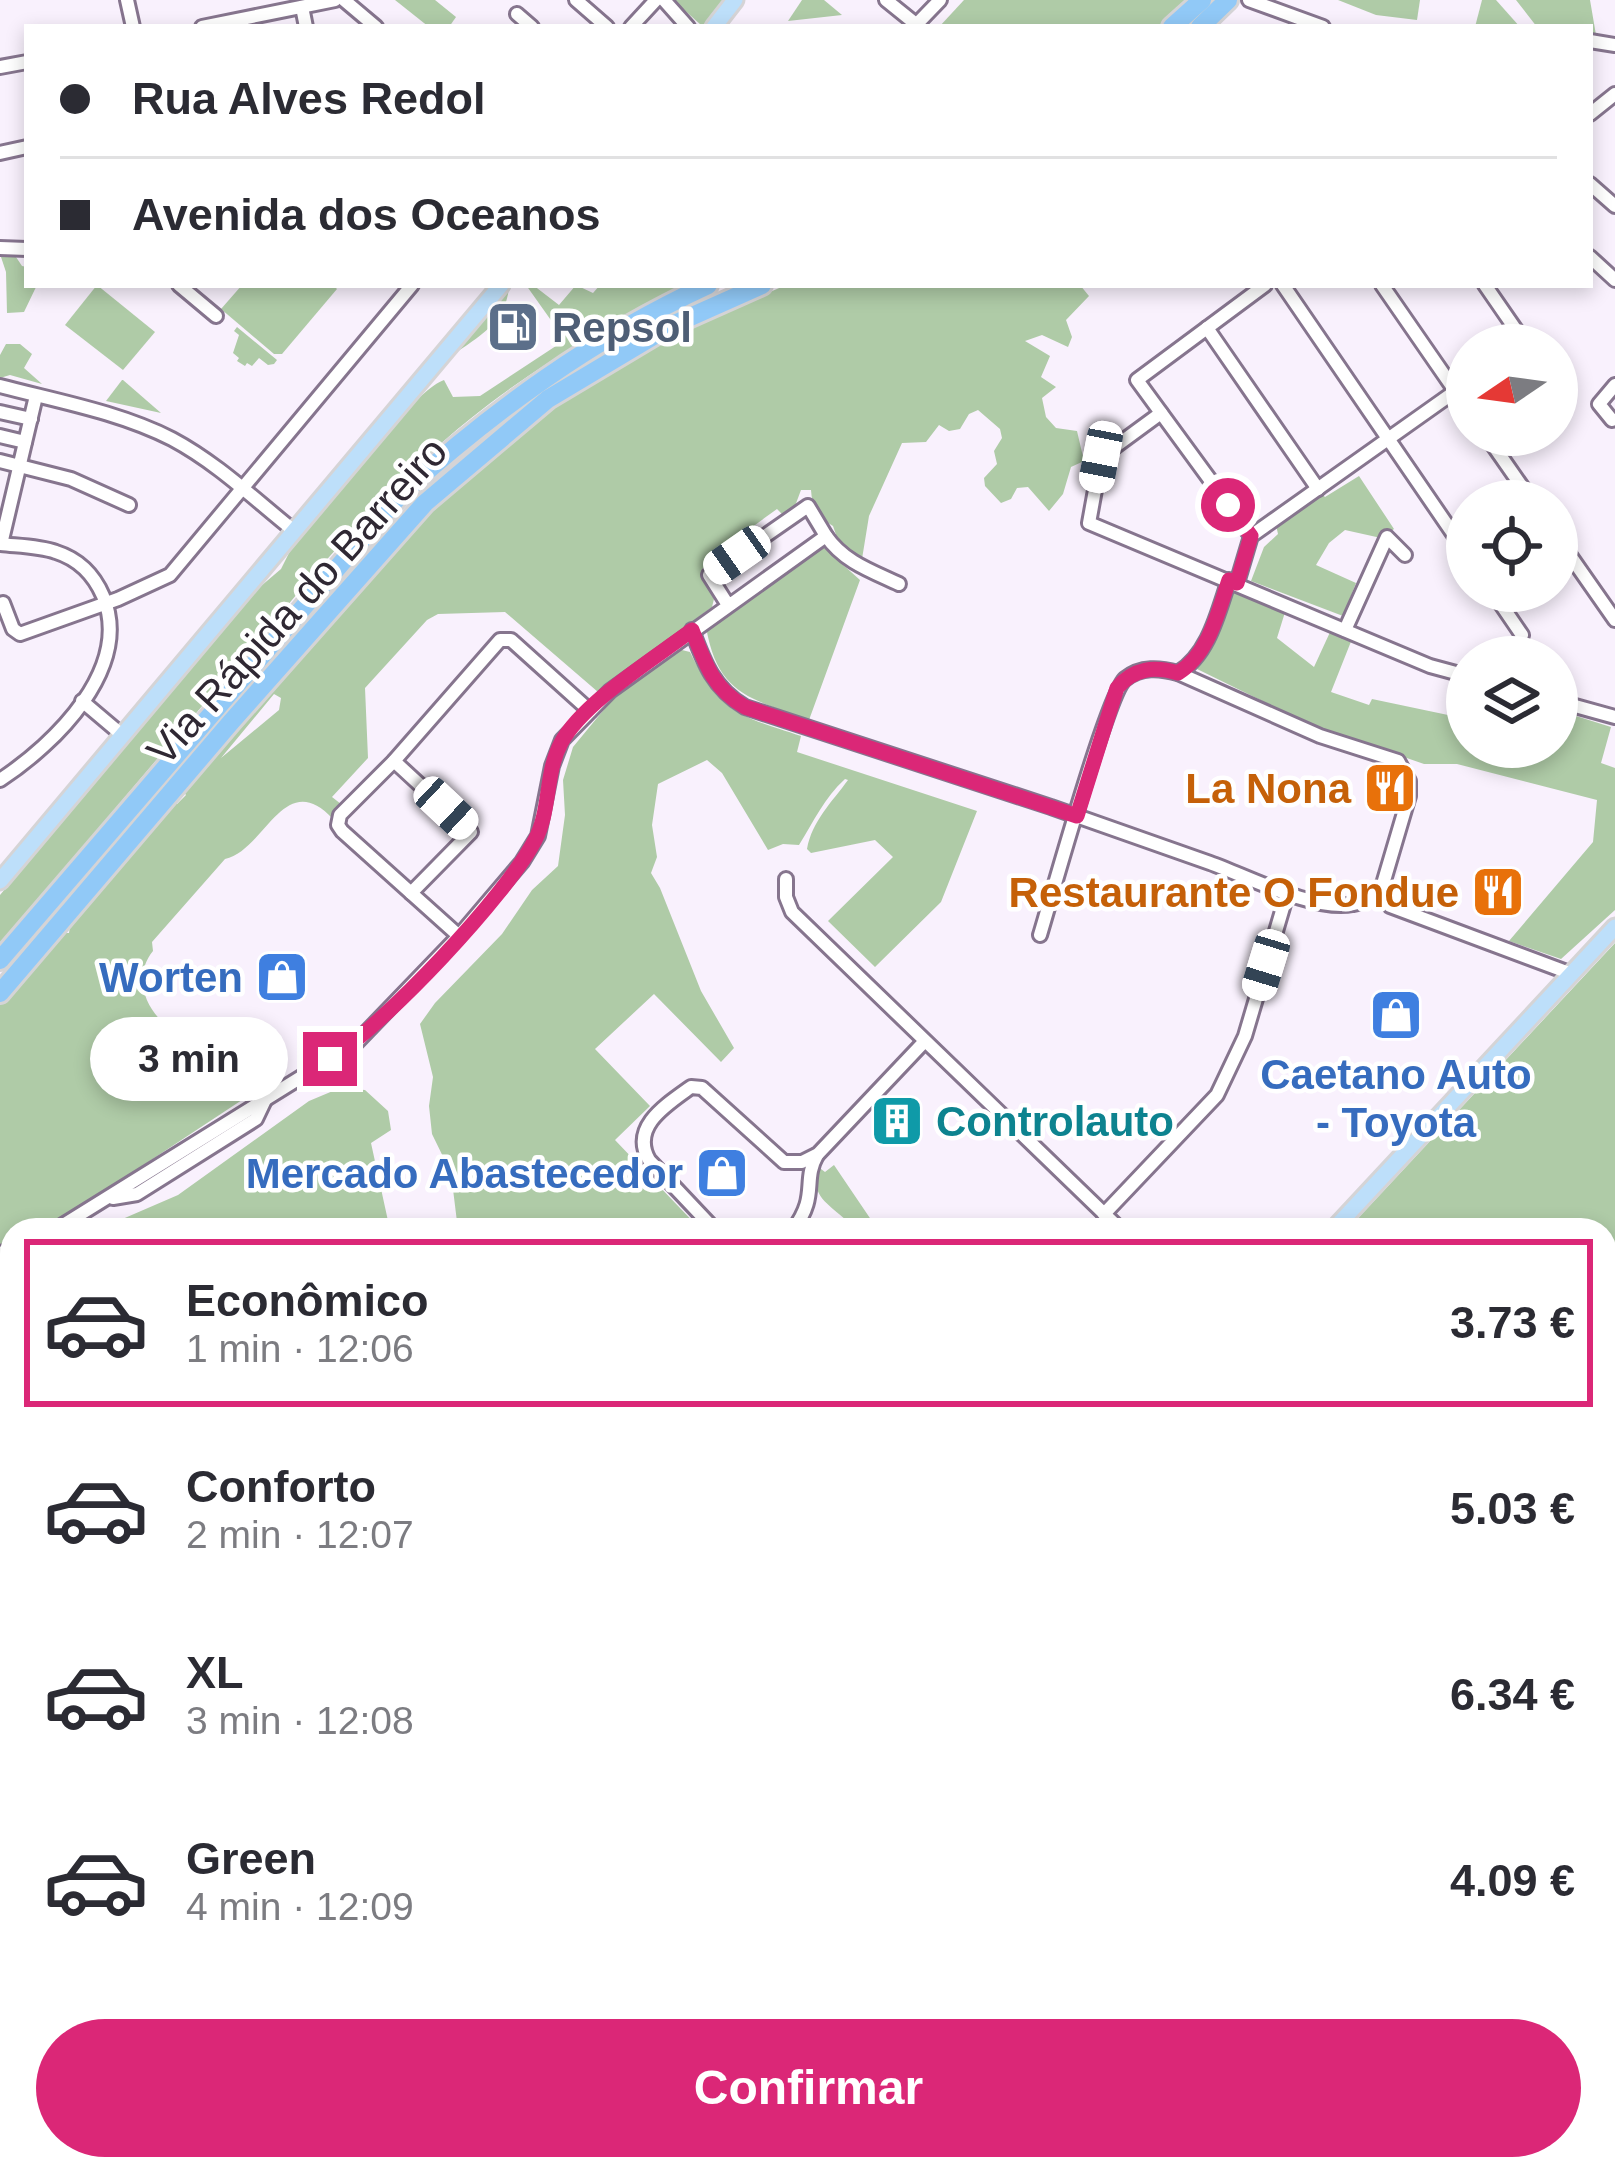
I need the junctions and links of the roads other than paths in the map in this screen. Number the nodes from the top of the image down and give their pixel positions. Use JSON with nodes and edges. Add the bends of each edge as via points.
{"nodes":[{"id":1,"x":340,"y":0,"type":"edge"},
{"id":2,"x":576,"y":0,"type":"edge"},
{"id":3,"x":660,"y":0,"type":"edge"},
{"id":4,"x":735,"y":0,"type":"edge"},
{"id":5,"x":886,"y":0,"type":"edge"},
{"id":6,"x":940,"y":0,"type":"edge"},
{"id":7,"x":1202,"y":0,"type":"edge"},
{"id":8,"x":1228,"y":0,"type":"edge"},
{"id":9,"x":1249,"y":0,"type":"edge"},
{"id":10,"x":302,"y":7,"type":"junction"},
{"id":11,"x":517,"y":14,"type":"dead end"},
{"id":12,"x":217,"y":24,"type":"edge"},
{"id":13,"x":305,"y":24,"type":"edge"},
{"id":14,"x":372,"y":24,"type":"edge"},
{"id":15,"x":529,"y":24,"type":"edge"},
{"id":16,"x":604,"y":24,"type":"edge"},
{"id":17,"x":634,"y":24,"type":"edge"},
{"id":18,"x":685,"y":24,"type":"edge"},
{"id":19,"x":716,"y":24,"type":"edge"},
{"id":20,"x":913,"y":24,"type":"edge"},
{"id":21,"x":917,"y":24,"type":"edge"},
{"id":22,"x":1175,"y":24,"type":"edge"},
{"id":23,"x":1203,"y":24,"type":"edge"},
{"id":24,"x":1315,"y":24,"type":"edge"},
{"id":25,"x":183,"y":288,"type":"edge"},
{"id":26,"x":410,"y":288,"type":"edge"},
{"id":27,"x":498,"y":288,"type":"edge"},
{"id":28,"x":702,"y":288,"type":"edge"},
{"id":29,"x":755,"y":288,"type":"edge"},
{"id":30,"x":1261,"y":288,"type":"edge"},
{"id":31,"x":1291,"y":288,"type":"edge"},
{"id":32,"x":1384,"y":288,"type":"edge"},
{"id":33,"x":1487,"y":288,"type":"edge"},
{"id":34,"x":216,"y":316,"type":"dead end"},
{"id":35,"x":1510,"y":324,"type":"edge"},
{"id":36,"x":1207,"y":328,"type":"junction"},
{"id":37,"x":1446,"y":368,"type":"edge"},
{"id":38,"x":0,"y":386,"type":"edge"},
{"id":39,"x":1615,"y":386,"type":"edge"},
{"id":40,"x":37,"y":396,"type":"junction"},
{"id":41,"x":1446,"y":398,"type":"edge"},
{"id":42,"x":0,"y":412,"type":"edge"},
{"id":43,"x":1161,"y":413,"type":"junction"},
{"id":44,"x":31,"y":419,"type":"junction"},
{"id":45,"x":1612,"y":420,"type":"edge"},
{"id":46,"x":0,"y":436,"type":"edge"},
{"id":47,"x":1389,"y":438,"type":"junction"},
{"id":48,"x":25,"y":442,"type":"junction"},
{"id":49,"x":0,"y":461,"type":"edge"},
{"id":50,"x":19,"y":466,"type":"junction"},
{"id":51,"x":243,"y":488,"type":"junction"},
{"id":52,"x":1318,"y":489,"type":"junction"},
{"id":53,"x":129,"y":506,"type":"dead end"},
{"id":54,"x":1446,"y":523,"type":"edge"},
{"id":55,"x":293,"y":530,"type":"junction"},
{"id":56,"x":826,"y":536,"type":"junction"},
{"id":57,"x":1251,"y":536,"type":"junction"},
{"id":58,"x":0,"y":544,"type":"edge"},
{"id":59,"x":1405,"y":555,"type":"dead end"},
{"id":60,"x":1578,"y":567,"type":"edge"},
{"id":61,"x":1233,"y":581,"type":"junction"},
{"id":62,"x":899,"y":584,"type":"dead end"},
{"id":63,"x":3,"y":603,"type":"dead end"},
{"id":64,"x":106,"y":604,"type":"junction"},
{"id":65,"x":728,"y":604,"type":"junction"},
{"id":66,"x":1615,"y":620,"type":"edge"},
{"id":67,"x":692,"y":630,"type":"junction"},
{"id":68,"x":1345,"y":630,"type":"junction"},
{"id":69,"x":1446,"y":670,"type":"edge"},
{"id":70,"x":1178,"y":673,"type":"junction"},
{"id":71,"x":82,"y":701,"type":"junction"},
{"id":72,"x":1578,"y":707,"type":"edge"},
{"id":73,"x":590,"y":711,"type":"junction"},
{"id":74,"x":1615,"y":717,"type":"edge"},
{"id":75,"x":121,"y":734,"type":"junction"},
{"id":76,"x":394,"y":761,"type":"junction"},
{"id":77,"x":0,"y":780,"type":"edge"},
{"id":78,"x":1077,"y":816,"type":"junction"},
{"id":79,"x":786,"y":879,"type":"dead end"},
{"id":80,"x":0,"y":881,"type":"edge"},
{"id":81,"x":411,"y":893,"type":"junction"},
{"id":82,"x":1287,"y":894,"type":"junction"},
{"id":83,"x":1390,"y":906,"type":"dead end"},
{"id":84,"x":1615,"y":927,"type":"edge"},
{"id":85,"x":1040,"y":935,"type":"dead end"},
{"id":86,"x":459,"y":936,"type":"junction"},
{"id":87,"x":0,"y":960,"type":"edge"},
{"id":88,"x":1572,"y":974,"type":"junction"},
{"id":89,"x":0,"y":993,"type":"edge"},
{"id":90,"x":925,"y":1042,"type":"junction"},
{"id":91,"x":818,"y":1154,"type":"junction"},
{"id":92,"x":1104,"y":1214,"type":"junction"},
{"id":93,"x":75,"y":1218,"type":"edge"},
{"id":94,"x":704,"y":1218,"type":"edge"},
{"id":95,"x":800,"y":1218,"type":"edge"},
{"id":96,"x":1108,"y":1218,"type":"edge"},
{"id":97,"x":1344,"y":1218,"type":"edge"}],
"edges":[{"from":1,"to":10,"type":"street"},
{"from":1,"to":14,"type":"street"},
{"from":2,"to":16,"type":"street"},
{"from":3,"to":17,"type":"street"},
{"from":3,"to":18,"type":"street"},
{"from":4,"to":19,"type":"main road"},
{"from":5,"to":20,"type":"street"},
{"from":6,"to":21,"type":"street"},
{"from":7,"to":22,"type":"highway"},
{"from":8,"to":23,"type":"highway"},
{"from":9,"to":24,"type":"street"},
{"from":10,"to":12,"type":"street"},
{"from":10,"to":13,"type":"street"},
{"from":11,"to":15,"type":"street"},
{"from":25,"to":34,"type":"street"},
{"from":26,"to":51,"type":"street"},
{"from":27,"to":55,"type":"main road"},
{"from":28,"to":87,"type":"highway","name":"Via Rápida do Barreiro","via":[[523,392],[400,495]]},
{"from":29,"to":89,"type":"highway","name":"Via Rápida do Barreiro","via":[[670,326],[548,399],[425,503]]},
{"from":30,"to":36,"type":"street"},
{"from":31,"to":47,"type":"street"},
{"from":32,"to":37,"type":"street"},
{"from":33,"to":35,"type":"street"},
{"from":36,"to":43,"type":"street","via":[[1137,380]]},
{"from":36,"to":52,"type":"street"},
{"from":38,"to":40,"type":"street"},
{"from":39,"to":45,"type":"street","via":[[1599,404]]},
{"from":40,"to":44,"type":"street"},
{"from":40,"to":51,"type":"street","via":[[164,436]]},
{"from":41,"to":47,"type":"street"},
{"from":42,"to":44,"type":"street"},
{"from":43,"to":57,"type":"street"},
{"from":43,"to":61,"type":"street","via":[[1101,457],[1089,523]]},
{"from":44,"to":48,"type":"street"},
{"from":46,"to":48,"type":"street"},
{"from":47,"to":52,"type":"street"},
{"from":47,"to":54,"type":"street"},
{"from":48,"to":50,"type":"street"},
{"from":49,"to":50,"type":"street"},
{"from":50,"to":53,"type":"street","via":[[71,478]]},
{"from":50,"to":58,"type":"street"},
{"from":51,"to":55,"type":"street"},
{"from":51,"to":64,"type":"street","via":[[170,575]]},
{"from":52,"to":57,"type":"street"},
{"from":55,"to":75,"type":"main road"},
{"from":56,"to":62,"type":"street","via":[[851,562]]},
{"from":56,"to":65,"type":"street"},
{"from":56,"to":65,"type":"street","via":[[808,506],[709,575]]},
{"from":57,"to":61,"type":"street"},
{"from":58,"to":64,"type":"street","via":[[68,557],[93,578]]},
{"from":59,"to":68,"type":"street","via":[[1387,537]]},
{"from":60,"to":66,"type":"street"},
{"from":61,"to":68,"type":"street"},
{"from":61,"to":70,"type":"street","via":[[1211,633]]},
{"from":63,"to":64,"type":"street","via":[[20,634]]},
{"from":64,"to":71,"type":"street","via":[[110,644]]},
{"from":65,"to":67,"type":"street"},
{"from":67,"to":73,"type":"street"},
{"from":67,"to":78,"type":"street","via":[[711,677],[745,707]]},
{"from":68,"to":69,"type":"street"},
{"from":70,"to":78,"type":"street","via":[[1149,669],[1117,688]]},
{"from":70,"to":82,"type":"street","via":[[1319,736],[1398,761],[1409,781],[1383,884],[1348,905]]},
{"from":71,"to":75,"type":"street"},
{"from":71,"to":77,"type":"street"},
{"from":72,"to":74,"type":"street"},
{"from":73,"to":76,"type":"street","via":[[504,638]]},
{"from":73,"to":86,"type":"street","via":[[562,740],[538,836]]},
{"from":75,"to":80,"type":"main road"},
{"from":76,"to":81,"type":"street","via":[[338,825]]},
{"from":76,"to":81,"type":"street","via":[[471,832]]},
{"from":78,"to":82,"type":"street"},
{"from":78,"to":85,"type":"street"},
{"from":79,"to":90,"type":"street","via":[[792,912]]},
{"from":81,"to":86,"type":"street"},
{"from":82,"to":92,"type":"street","via":[[1245,1036],[1217,1095]]},
{"from":83,"to":88,"type":"street"},
{"from":84,"to":88,"type":"main road"},
{"from":86,"to":93,"type":"street","via":[[356,1043],[266,1097],[256,1119],[136,1195],[106,1199]]},
{"from":88,"to":97,"type":"main road"},
{"from":90,"to":91,"type":"street"},
{"from":90,"to":92,"type":"street"},
{"from":91,"to":94,"type":"street","via":[[784,1162],[712,1094],[691,1087],[643,1129],[641,1146]]},
{"from":91,"to":95,"type":"street"},
{"from":92,"to":96,"type":"street"}]}
